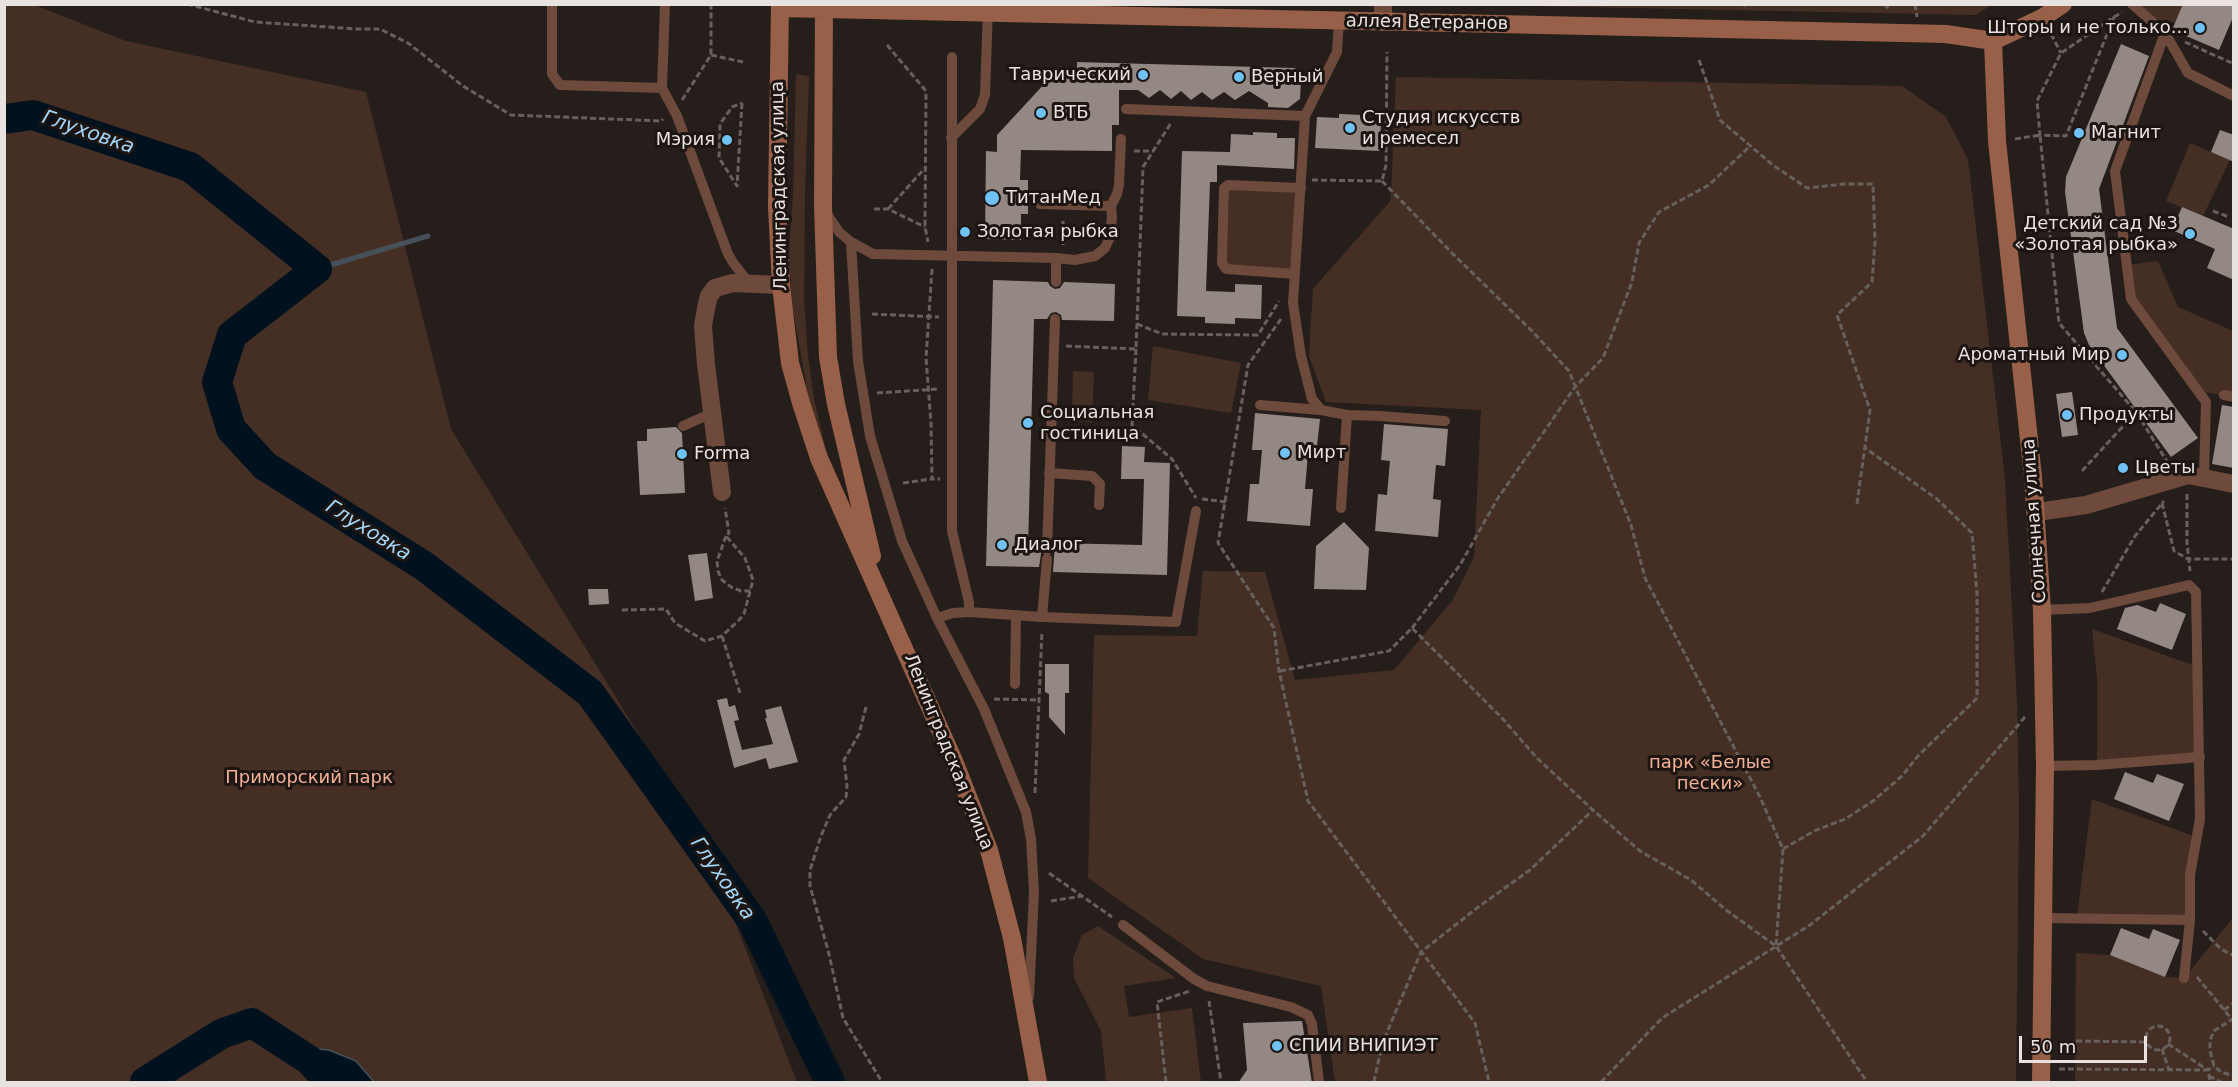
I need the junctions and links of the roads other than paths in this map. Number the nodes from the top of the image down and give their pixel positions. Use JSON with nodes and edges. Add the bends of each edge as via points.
{"nodes":[{"id":1,"x":552,"y":4,"type":"edge"},
{"id":2,"x":665,"y":4,"type":"edge"},
{"id":3,"x":2063,"y":4,"type":"edge"},
{"id":4,"x":2132,"y":5,"type":"edge"},
{"id":5,"x":780,"y":6,"type":"edge"},
{"id":6,"x":824,"y":7,"type":"edge"},
{"id":7,"x":988,"y":8,"type":"edge"},
{"id":8,"x":1383,"y":13,"type":"edge"},
{"id":9,"x":1339,"y":21,"type":"junction"},
{"id":10,"x":2165,"y":33,"type":"junction"},
{"id":11,"x":1993,"y":41,"type":"junction"},
{"id":12,"x":952,"y":57,"type":"dead end"},
{"id":13,"x":662,"y":88,"type":"junction"},
{"id":14,"x":2234,"y":96,"type":"edge"},
{"id":15,"x":1126,"y":109,"type":"dead end"},
{"id":16,"x":1305,"y":116,"type":"junction"},
{"id":17,"x":951,"y":138,"type":"junction"},
{"id":18,"x":1121,"y":139,"type":"dead end"},
{"id":19,"x":1301,"y":184,"type":"junction"},
{"id":20,"x":1040,"y":204,"type":"dead end"},
{"id":21,"x":823,"y":206,"type":"junction"},
{"id":22,"x":1111,"y":206,"type":"junction"},
{"id":23,"x":851,"y":242,"type":"junction"},
{"id":24,"x":1060,"y":255,"type":"junction"},
{"id":25,"x":951,"y":256,"type":"junction"},
{"id":26,"x":1295,"y":274,"type":"junction"},
{"id":27,"x":1056,"y":282,"type":"dead end"},
{"id":28,"x":750,"y":284,"type":"junction"},
{"id":29,"x":781,"y":285,"type":"junction"},
{"id":30,"x":1055,"y":319,"type":"dead end"},
{"id":31,"x":1260,"y":405,"type":"dead end"},
{"id":32,"x":1321,"y":410,"type":"junction"},
{"id":33,"x":712,"y":413,"type":"junction"},
{"id":34,"x":1347,"y":415,"type":"junction"},
{"id":35,"x":1445,"y":421,"type":"dead end"},
{"id":36,"x":683,"y":426,"type":"dead end"},
{"id":37,"x":846,"y":448,"type":"junction"},
{"id":38,"x":819,"y":458,"type":"junction"},
{"id":39,"x":1049,"y":473,"type":"junction"},
{"id":40,"x":2196,"y":476,"type":"junction"},
{"id":41,"x":2234,"y":484,"type":"edge"},
{"id":42,"x":722,"y":492,"type":"road end"},
{"id":43,"x":1099,"y":505,"type":"dead end"},
{"id":44,"x":1341,"y":508,"type":"dead end"},
{"id":45,"x":1196,"y":512,"type":"dead end"},
{"id":46,"x":2037,"y":512,"type":"junction"},
{"id":47,"x":883,"y":601,"type":"junction"},
{"id":48,"x":2042,"y":610,"type":"junction"},
{"id":49,"x":969,"y":612,"type":"junction"},
{"id":50,"x":1016,"y":616,"type":"junction"},
{"id":51,"x":1042,"y":617,"type":"junction"},
{"id":52,"x":937,"y":618,"type":"junction"},
{"id":53,"x":1015,"y":684,"type":"dead end"},
{"id":54,"x":2200,"y":757,"type":"junction"},
{"id":55,"x":2045,"y":766,"type":"junction"},
{"id":56,"x":2043,"y":918,"type":"junction"},
{"id":57,"x":2190,"y":920,"type":"junction"},
{"id":58,"x":1123,"y":925,"type":"road end"},
{"id":59,"x":2184,"y":978,"type":"dead end"},
{"id":60,"x":1028,"y":1022,"type":"junction"},
{"id":61,"x":1038,"y":1083,"type":"edge"},
{"id":62,"x":1319,"y":1083,"type":"edge"},
{"id":63,"x":2041,"y":1083,"type":"edge"}],
"edges":[{"from":1,"to":13,"type":"lane","via":[[552,74],[560,85]]},
{"from":2,"to":13,"type":"lane"},
{"from":3,"to":11,"type":"street"},
{"from":4,"to":10,"type":"lane"},
{"from":5,"to":6,"type":"street","name":"аллея Ветеранов"},
{"from":5,"to":29,"type":"street","name":"Ленинградская улица","via":[[777,144]]},
{"from":6,"to":7,"type":"street","name":"аллея Ветеранов"},
{"from":6,"to":21,"type":"street","name":"Ленинградская улица"},
{"from":7,"to":9,"type":"street","name":"аллея Ветеранов"},
{"from":7,"to":17,"type":"lane","via":[[986,95],[980,109]]},
{"from":8,"to":9,"type":"street","name":"аллея Ветеранов"},
{"from":8,"to":11,"type":"street","name":"аллея Ветеранов","via":[[1946,34]]},
{"from":9,"to":16,"type":"lane","via":[[1337,52]]},
{"from":10,"to":14,"type":"lane","via":[[2188,73]]},
{"from":10,"to":40,"type":"lane","via":[[2115,171],[2131,299],[2206,402]]},
{"from":11,"to":46,"type":"street","name":"Солнечная улица","via":[[1997,141]]},
{"from":12,"to":17,"type":"lane"},
{"from":13,"to":28,"type":"lane","via":[[728,254]]},
{"from":15,"to":16,"type":"lane"},
{"from":16,"to":19,"type":"lane"},
{"from":17,"to":25,"type":"lane"},
{"from":18,"to":22,"type":"lane","via":[[1119,185]]},
{"from":19,"to":26,"type":"lane"},
{"from":19,"to":26,"type":"lane","via":[[1224,188],[1222,263],[1226,269]]},
{"from":20,"to":22,"type":"lane"},
{"from":21,"to":23,"type":"lane","via":[[831,222]]},
{"from":21,"to":37,"type":"street","name":"Ленинградская улица","via":[[828,357]]},
{"from":22,"to":24,"type":"lane","via":[[1110,237],[1105,248],[1095,256],[1075,260]]},
{"from":23,"to":25,"type":"lane","via":[[873,254]]},
{"from":23,"to":52,"type":"lane","via":[[858,361],[870,436],[902,541]]},
{"from":24,"to":25,"type":"lane"},
{"from":24,"to":27,"type":"lane"},
{"from":25,"to":49,"type":"lane","via":[[952,531]]},
{"from":26,"to":32,"type":"lane","via":[[1293,303],[1306,378],[1312,399]]},
{"from":28,"to":29,"type":"street"},
{"from":28,"to":33,"type":"street","via":[[715,288],[710,296],[703,326]]},
{"from":29,"to":38,"type":"street","name":"Ленинградская улица","via":[[790,363]]},
{"from":30,"to":39,"type":"lane"},
{"from":31,"to":32,"type":"lane"},
{"from":32,"to":34,"type":"lane"},
{"from":33,"to":36,"type":"lane"},
{"from":33,"to":42,"type":"street"},
{"from":34,"to":35,"type":"lane"},
{"from":34,"to":44,"type":"lane"},
{"from":37,"to":38,"type":"street","via":[[835,459]]},
{"from":37,"to":47,"type":"street","name":"Ленинградская улица"},
{"from":38,"to":47,"type":"street","name":"Ленинградская улица"},
{"from":39,"to":43,"type":"lane","via":[[1092,476],[1100,484]]},
{"from":39,"to":51,"type":"lane"},
{"from":40,"to":41,"type":"street"},
{"from":40,"to":46,"type":"street","via":[[2086,505]]},
{"from":45,"to":51,"type":"lane","via":[[1176,621]]},
{"from":46,"to":48,"type":"street","name":"Солнечная улица"},
{"from":47,"to":60,"type":"street","name":"Ленинградская улица","via":[[974,807],[989,850]]},
{"from":48,"to":54,"type":"lane","via":[[2090,608],[2189,585],[2196,592]]},
{"from":48,"to":55,"type":"street","name":"Солнечная улица"},
{"from":49,"to":50,"type":"lane"},
{"from":49,"to":52,"type":"lane"},
{"from":50,"to":51,"type":"lane"},
{"from":50,"to":53,"type":"lane"},
{"from":52,"to":60,"type":"lane","via":[[984,709],[1026,812],[1034,892]]},
{"from":54,"to":55,"type":"lane"},
{"from":54,"to":57,"type":"lane","via":[[2200,819],[2190,875]]},
{"from":55,"to":56,"type":"street","name":"Солнечная улица"},
{"from":56,"to":57,"type":"lane"},
{"from":56,"to":63,"type":"street","name":"Солнечная улица"},
{"from":57,"to":59,"type":"lane"},
{"from":58,"to":62,"type":"lane","via":[[1207,986],[1308,1015]]},
{"from":60,"to":61,"type":"street","name":"Ленинградская улица"}]}
